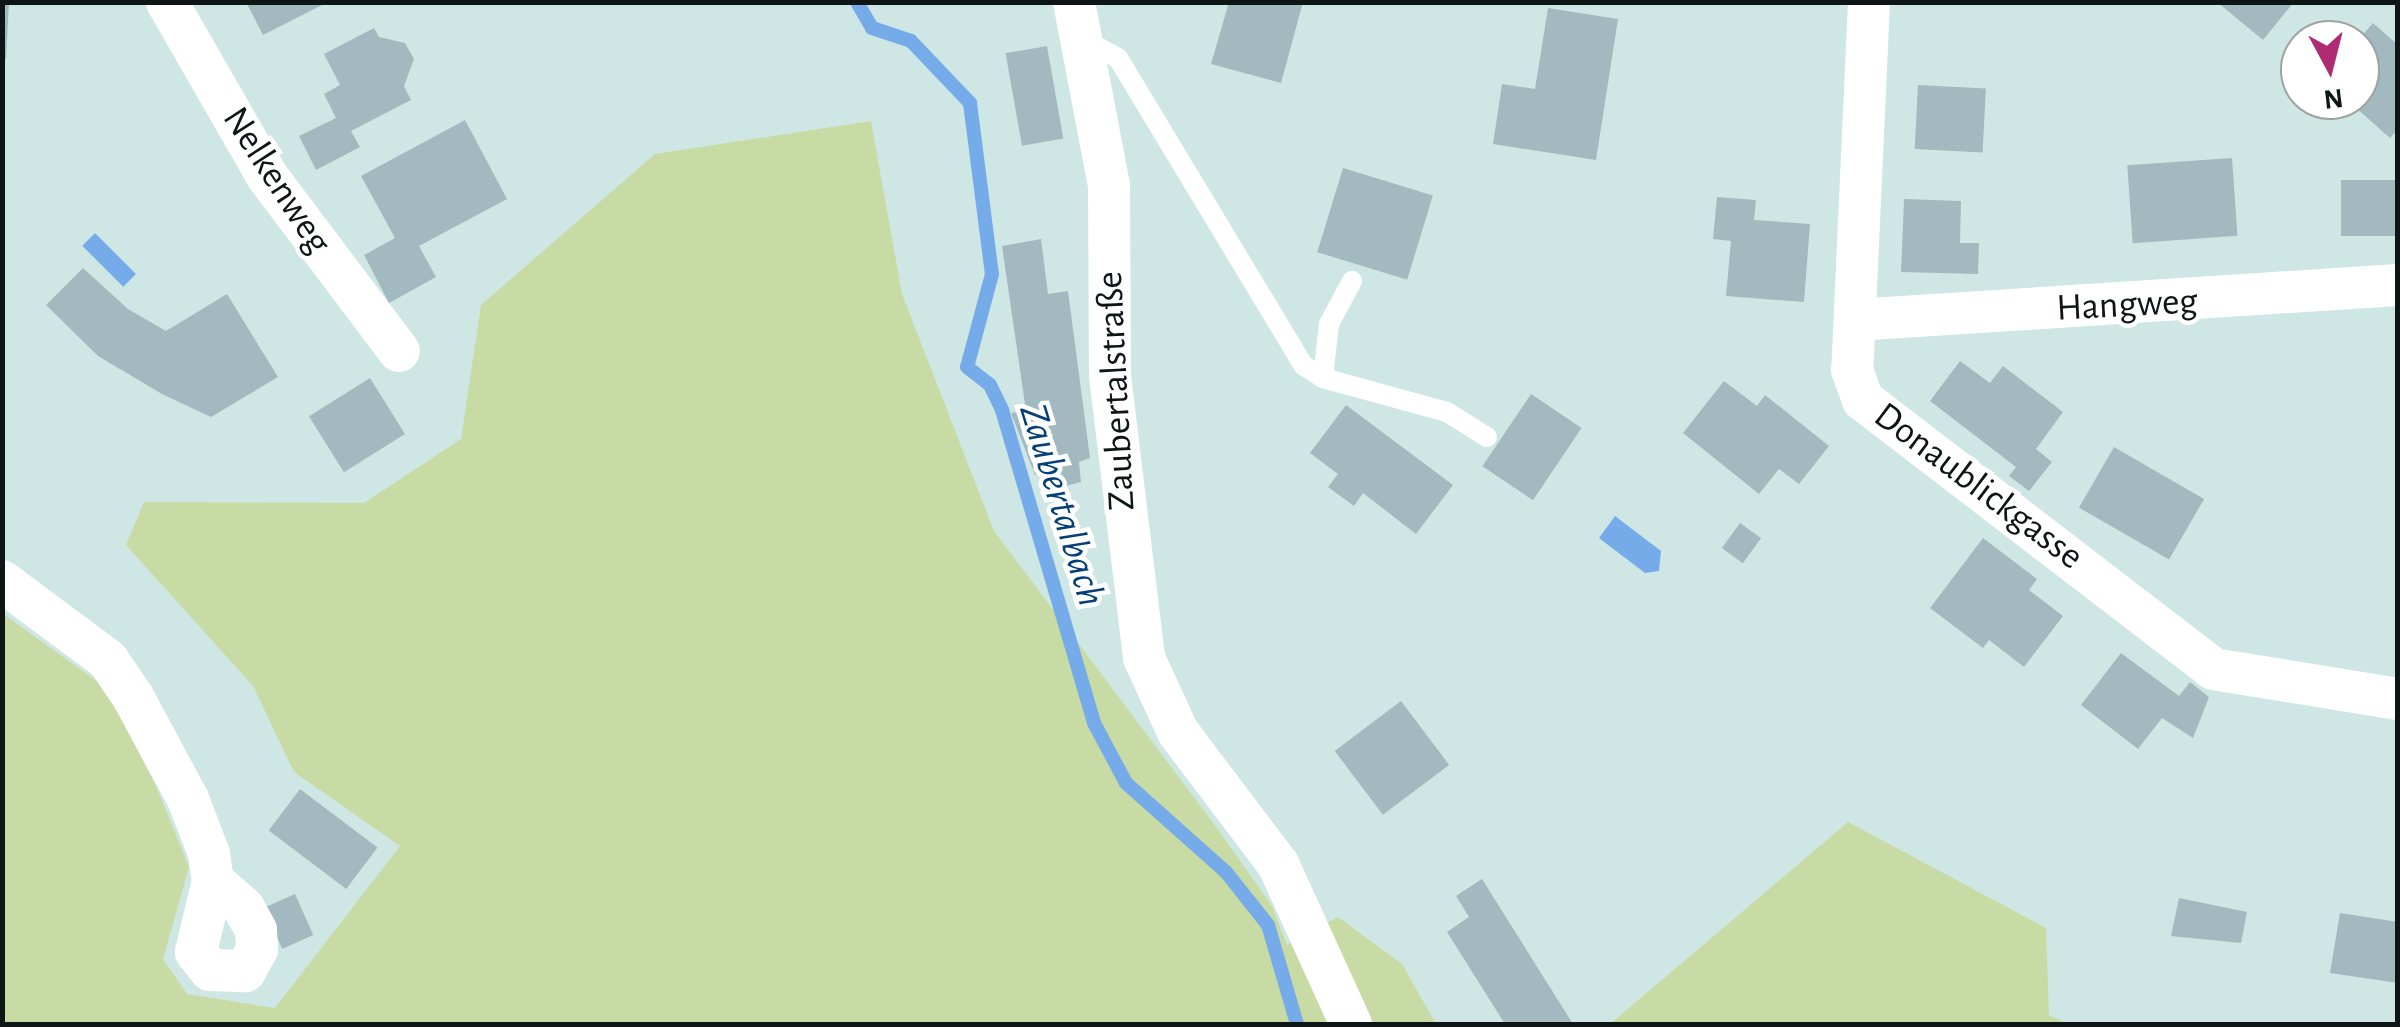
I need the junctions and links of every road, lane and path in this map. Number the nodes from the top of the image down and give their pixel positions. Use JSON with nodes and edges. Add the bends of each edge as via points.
{"nodes":[{"id":1,"x":167,"y":2,"type":"edge"},
{"id":2,"x":1074,"y":2,"type":"edge"},
{"id":3,"x":1869,"y":2,"type":"edge"},
{"id":4,"x":1085,"y":49,"type":"junction"},
{"id":5,"x":1352,"y":280,"type":"dead end"},
{"id":6,"x":2398,"y":285,"type":"edge"},
{"id":7,"x":1855,"y":320,"type":"junction"},
{"id":8,"x":399,"y":351,"type":"dead end"},
{"id":9,"x":1323,"y":378,"type":"junction"},
{"id":10,"x":1486,"y":437,"type":"dead end"},
{"id":11,"x":2,"y":581,"type":"edge"},
{"id":12,"x":2398,"y":699,"type":"edge"},
{"id":13,"x":212,"y":881,"type":"dead end"},
{"id":14,"x":1351,"y":1024,"type":"edge"}],
"edges":[{"from":1,"to":8,"type":"street","name":"Nelkenweg","via":[[267,176]]},
{"from":2,"to":4,"type":"street","name":"Zaubertalstraße"},
{"from":3,"to":7,"type":"street","name":"Donaublickgasse"},
{"from":4,"to":9,"type":"lane","via":[[1096,46],[1118,58],[1294,354]]},
{"from":4,"to":14,"type":"street","name":"Zaubertalstraße","via":[[1109,184],[1110,376],[1144,658],[1178,732],[1278,864]]},
{"from":5,"to":9,"type":"lane","via":[[1329,324]]},
{"from":6,"to":7,"type":"street","name":"Hangweg"},
{"from":7,"to":12,"type":"street","name":"Donaublickgasse","via":[[1852,370],[1863,400],[2190,653],[2242,678]]},
{"from":9,"to":10,"type":"lane","via":[[1447,412]]},
{"from":11,"to":13,"type":"street","via":[[70,628],[125,684],[188,800]]}]}
